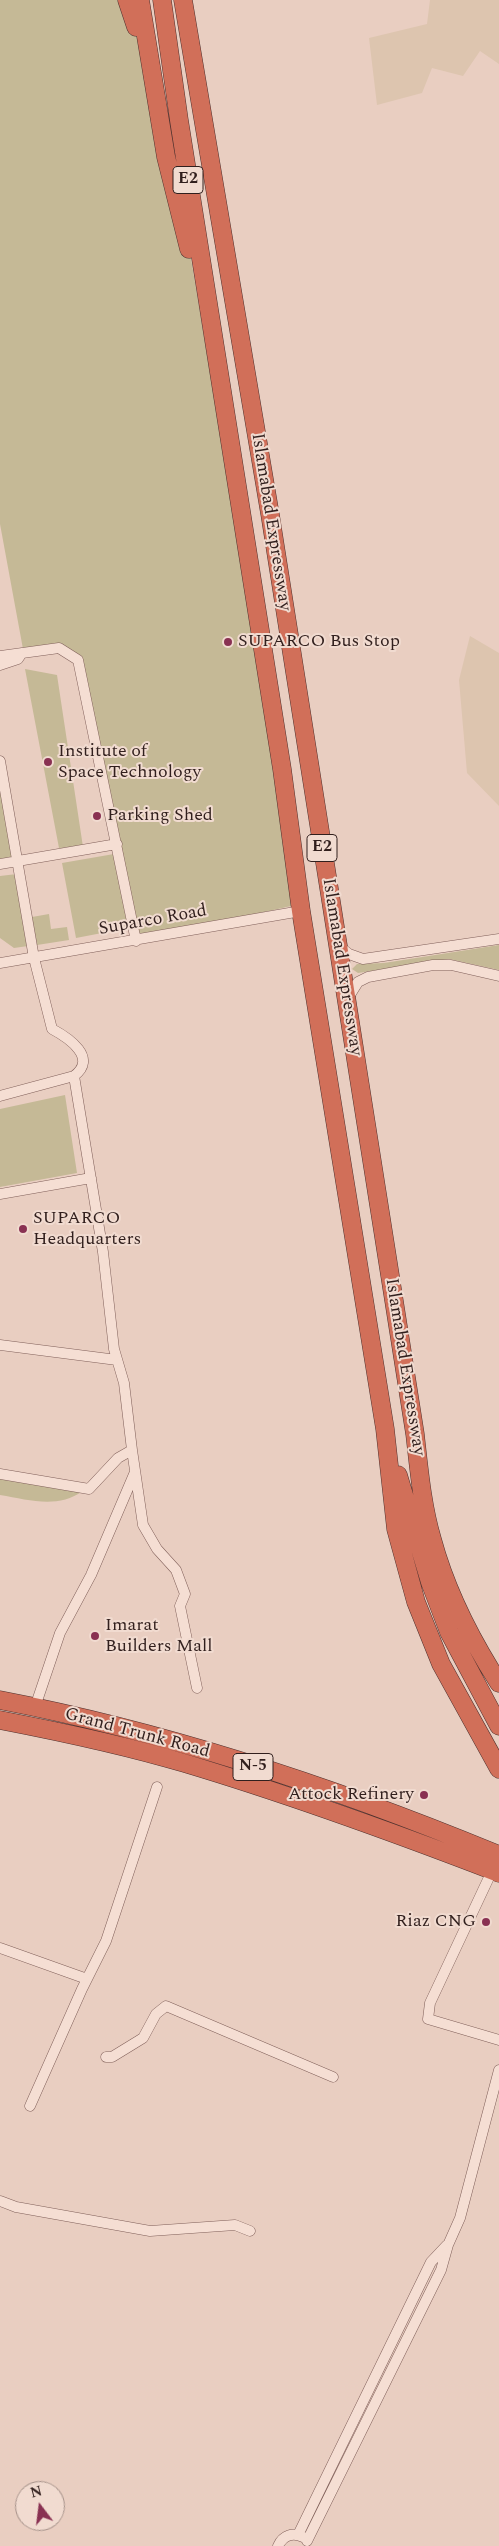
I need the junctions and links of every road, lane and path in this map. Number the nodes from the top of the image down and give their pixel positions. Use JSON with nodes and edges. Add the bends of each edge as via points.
{"nodes":[{"id":1,"x":127,"y":0,"type":"edge"},
{"id":2,"x":140,"y":0,"type":"edge"},
{"id":3,"x":162,"y":0,"type":"edge"},
{"id":4,"x":183,"y":0,"type":"edge"},
{"id":5,"x":152,"y":77,"type":"junction"},
{"id":6,"x":216,"y":359,"type":"junction"},
{"id":7,"x":22,"y":652,"type":"junction"},
{"id":8,"x":0,"y":656,"type":"edge"},
{"id":9,"x":0,"y":665,"type":"edge"},
{"id":10,"x":0,"y":761,"type":"edge"},
{"id":11,"x":117,"y":844,"type":"junction"},
{"id":12,"x":19,"y":861,"type":"junction"},
{"id":13,"x":0,"y":864,"type":"edge"},
{"id":14,"x":301,"y":911,"type":"junction"},
{"id":15,"x":499,"y":939,"type":"edge"},
{"id":16,"x":136,"y":941,"type":"junction"},
{"id":17,"x":338,"y":945,"type":"junction"},
{"id":18,"x":0,"y":954,"type":"edge"},
{"id":19,"x":34,"y":958,"type":"junction"},
{"id":20,"x":11,"y":962,"type":"junction"},
{"id":21,"x":0,"y":963,"type":"edge"},
{"id":22,"x":499,"y":976,"type":"edge"},
{"id":23,"x":347,"y":1000,"type":"junction"},
{"id":24,"x":74,"y":1076,"type":"junction"},
{"id":25,"x":0,"y":1096,"type":"edge"},
{"id":26,"x":91,"y":1178,"type":"junction"},
{"id":27,"x":0,"y":1194,"type":"edge"},
{"id":28,"x":0,"y":1345,"type":"edge"},
{"id":29,"x":117,"y":1360,"type":"junction"},
{"id":30,"x":385,"y":1429,"type":"junction"},
{"id":31,"x":132,"y":1450,"type":"junction"},
{"id":32,"x":135,"y":1472,"type":"junction"},
{"id":33,"x":0,"y":1474,"type":"edge"},
{"id":34,"x":499,"y":1683,"type":"edge"},
{"id":35,"x":196,"y":1688,"type":"dead end"},
{"id":36,"x":0,"y":1700,"type":"edge"},
{"id":37,"x":35,"y":1707,"type":"junction"},
{"id":38,"x":0,"y":1720,"type":"edge"},
{"id":39,"x":499,"y":1726,"type":"edge"},
{"id":40,"x":499,"y":1769,"type":"edge"},
{"id":41,"x":157,"y":1787,"type":"dead end"},
{"id":42,"x":468,"y":1842,"type":"junction"},
{"id":43,"x":499,"y":1846,"type":"edge"},
{"id":44,"x":497,"y":1869,"type":"edge"},
{"id":45,"x":0,"y":1948,"type":"edge"},
{"id":46,"x":87,"y":1980,"type":"junction"},
{"id":47,"x":499,"y":2040,"type":"edge"},
{"id":48,"x":106,"y":2057,"type":"dead end"},
{"id":49,"x":499,"y":2070,"type":"edge"},
{"id":50,"x":333,"y":2076,"type":"dead end"},
{"id":51,"x":30,"y":2106,"type":"dead end"},
{"id":52,"x":0,"y":2201,"type":"edge"},
{"id":53,"x":250,"y":2231,"type":"dead end"},
{"id":54,"x":448,"y":2245,"type":"junction"},
{"id":55,"x":298,"y":2535,"type":"junction"},
{"id":56,"x":308,"y":2544,"type":"edge"},
{"id":57,"x":278,"y":2546,"type":"edge"}],
"edges":[{"from":1,"to":5,"type":"highway"},
{"from":2,"to":5,"type":"highway"},
{"from":3,"to":6,"type":"highway","name":"Islamabad Expressway","number":"E2"},
{"from":4,"to":17,"type":"highway","name":"Islamabad Expressway","number":"E2"},
{"from":5,"to":6,"type":"highway","via":[[166,157]]},
{"from":6,"to":14,"type":"highway","name":"Islamabad Expressway","number":"E2","via":[[282,769]]},
{"from":7,"to":8,"type":"street"},
{"from":7,"to":9,"type":"street","via":[[18,659]]},
{"from":7,"to":11,"type":"street","via":[[59,648],[78,660]]},
{"from":10,"to":12,"type":"street"},
{"from":11,"to":12,"type":"street"},
{"from":11,"to":16,"type":"street"},
{"from":12,"to":13,"type":"street"},
{"from":12,"to":19,"type":"street"},
{"from":14,"to":16,"type":"street","name":"Suparco Road"},
{"from":14,"to":30,"type":"highway","name":"Islamabad Expressway","number":"E2"},
{"from":15,"to":17,"type":"street","via":[[363,959]]},
{"from":16,"to":19,"type":"street","name":"Suparco Road"},
{"from":17,"to":23,"type":"highway","name":"Islamabad Expressway","number":"E2"},
{"from":18,"to":20,"type":"street"},
{"from":19,"to":20,"type":"street","name":"Suparco Road"},
{"from":19,"to":24,"type":"street","via":[[52,1029],[68,1037],[80,1050],[84,1063]]},
{"from":20,"to":21,"type":"street","name":"Suparco Road"},
{"from":22,"to":23,"type":"street","via":[[451,965],[432,965],[368,977],[358,982]]},
{"from":23,"to":34,"type":"highway","name":"Islamabad Expressway","number":"E2","via":[[432,1538],[443,1573],[472,1640]]},
{"from":24,"to":25,"type":"street"},
{"from":24,"to":26,"type":"street"},
{"from":26,"to":27,"type":"street"},
{"from":26,"to":29,"type":"street"},
{"from":28,"to":29,"type":"street"},
{"from":29,"to":31,"type":"street","via":[[124,1383]]},
{"from":30,"to":39,"type":"highway","via":[[430,1582],[446,1623]]},
{"from":30,"to":40,"type":"highway","via":[[396,1529],[416,1602],[441,1664]]},
{"from":31,"to":32,"type":"street"},
{"from":31,"to":33,"type":"street","via":[[118,1458],[89,1489]]},
{"from":32,"to":35,"type":"street","via":[[143,1525],[157,1549],[176,1570],[185,1594],[180,1606]]},
{"from":32,"to":37,"type":"street","via":[[90,1575],[60,1633]]},
{"from":36,"to":37,"type":"highway","name":"Grand Trunk Road","number":"N-5"},
{"from":37,"to":42,"type":"highway","name":"Grand Trunk Road","number":"N-5","via":[[187,1745]]},
{"from":38,"to":44,"type":"highway","name":"Grand Trunk Road","number":"N-5","via":[[182,1763],[291,1797]]},
{"from":41,"to":46,"type":"street","via":[[106,1941]]},
{"from":42,"to":43,"type":"highway"},
{"from":42,"to":44,"type":"highway","name":"Grand Trunk Road","number":"N-5"},
{"from":44,"to":47,"type":"street","via":[[430,2003],[428,2019]]},
{"from":45,"to":46,"type":"street"},
{"from":46,"to":51,"type":"street"},
{"from":48,"to":50,"type":"street","via":[[112,2057],[143,2038],[156,2014],[166,2006]]},
{"from":49,"to":54,"type":"street","via":[[460,2218]]},
{"from":52,"to":53,"type":"street","via":[[16,2207],[150,2231],[234,2225]]},
{"from":54,"to":55,"type":"street","via":[[431,2262]]},
{"from":54,"to":56,"type":"street","via":[[441,2270]]},
{"from":55,"to":56,"type":"street"},
{"from":55,"to":57,"type":"street","via":[[285,2537]]}]}
